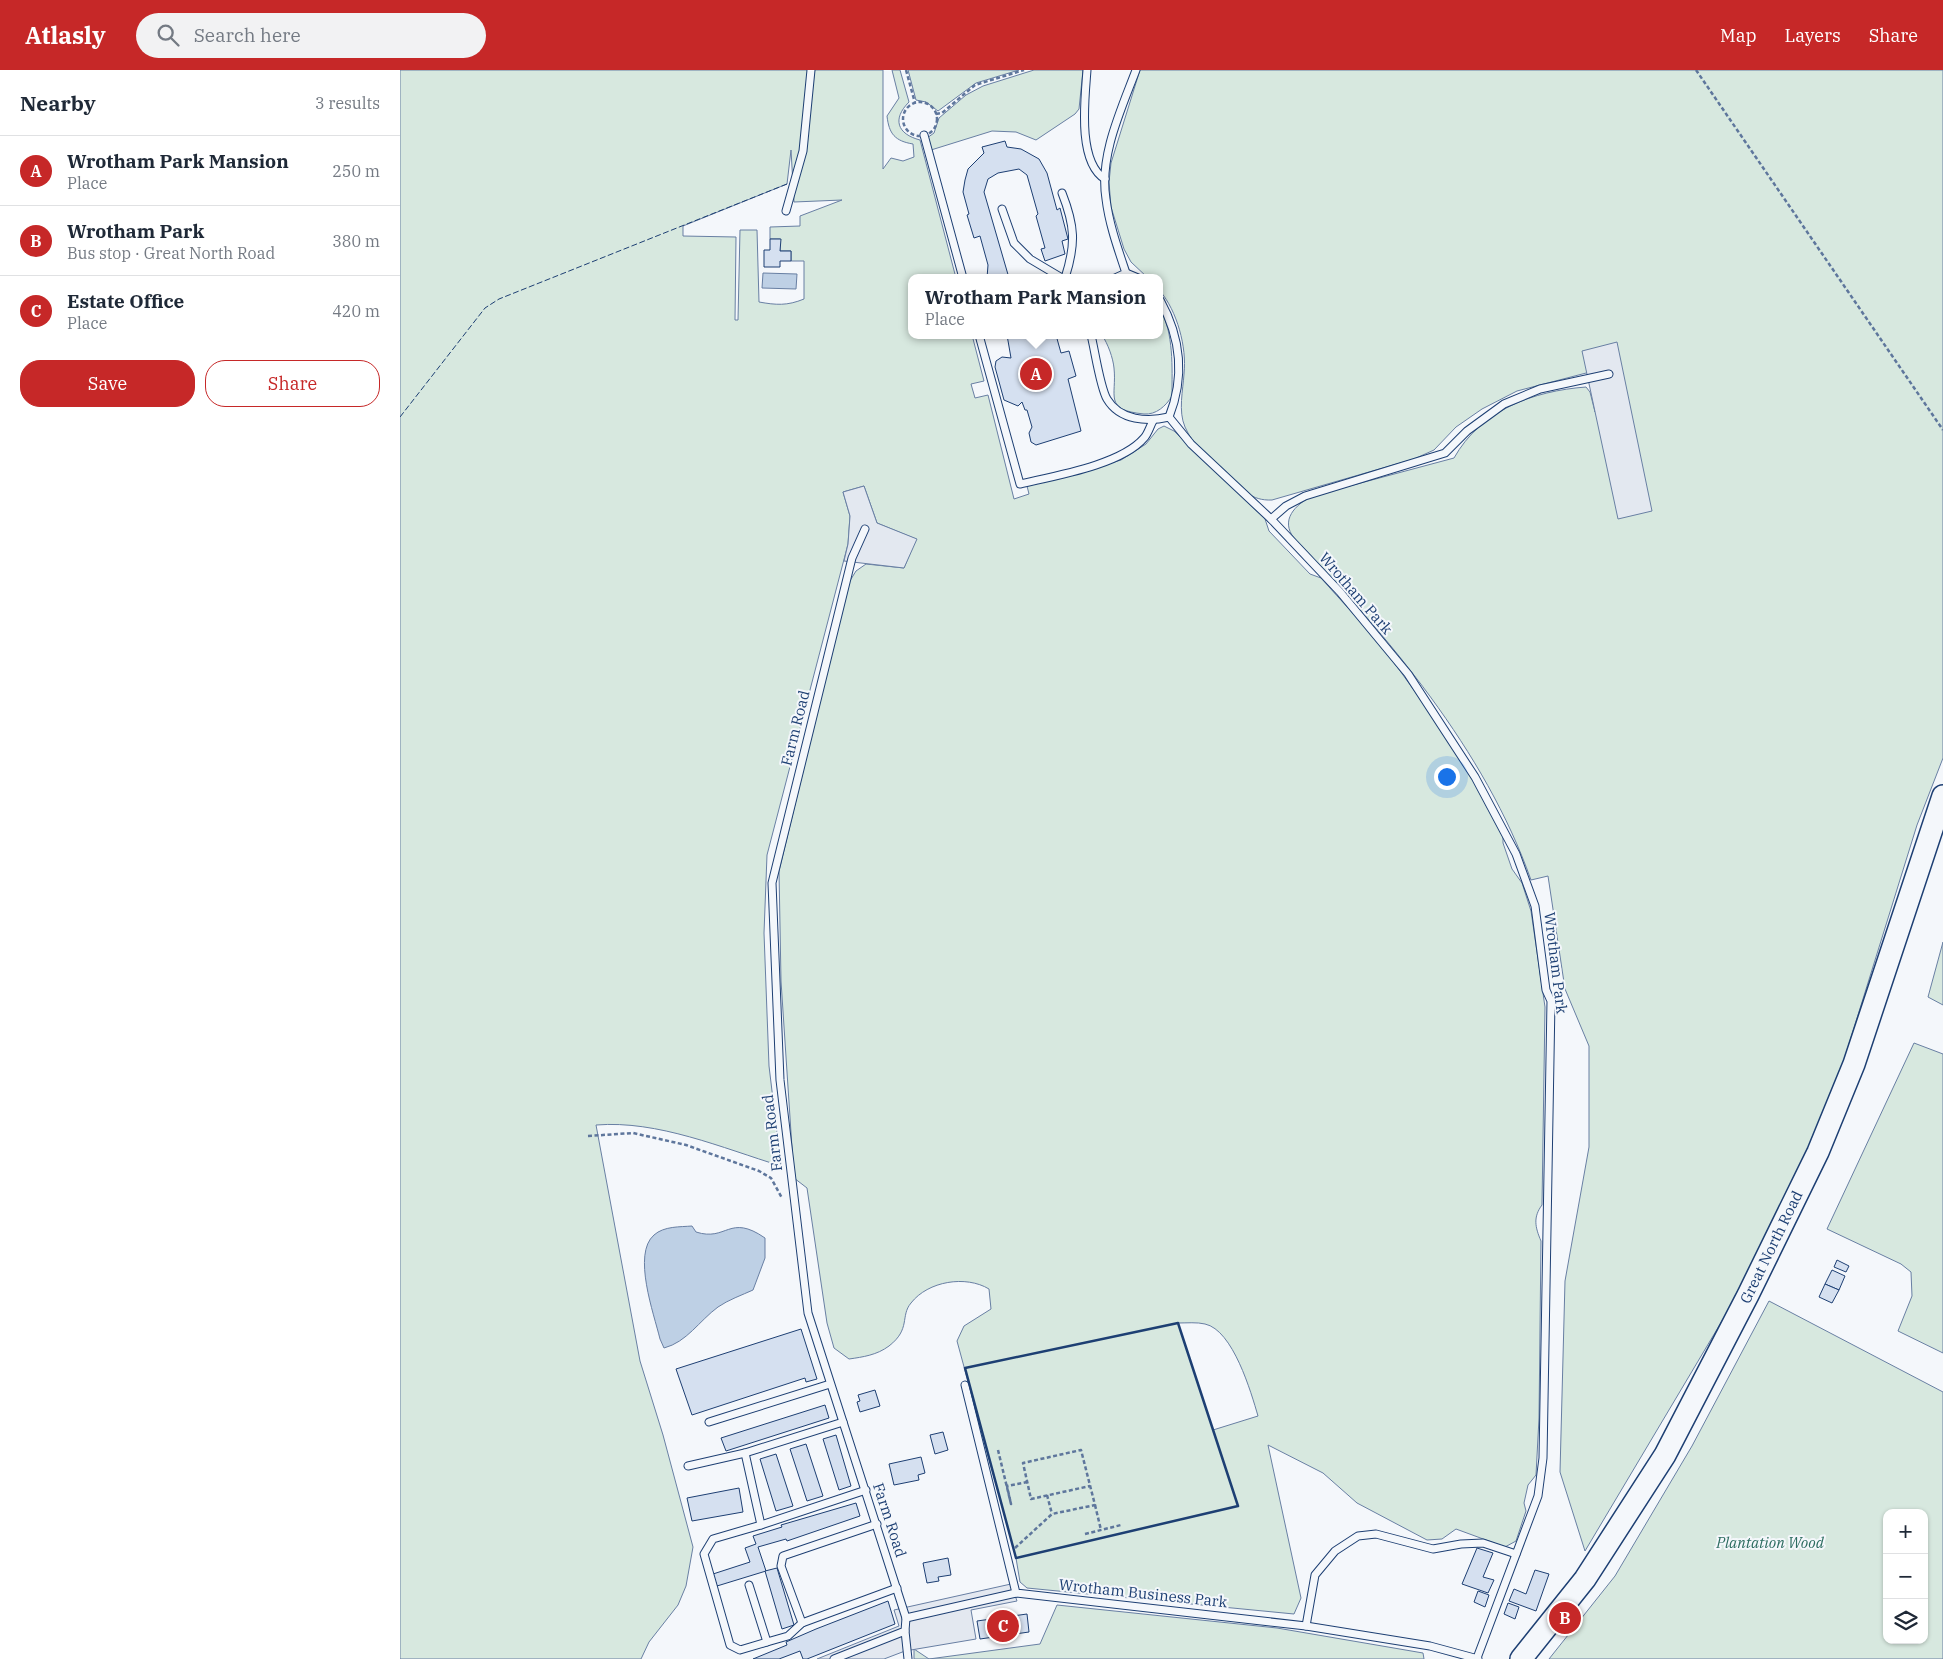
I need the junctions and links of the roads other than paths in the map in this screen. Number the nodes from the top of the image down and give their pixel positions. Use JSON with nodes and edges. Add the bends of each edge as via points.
{"nodes":[{"id":1,"x":811,"y":70,"type":"edge"},
{"id":2,"x":1087,"y":70,"type":"edge"},
{"id":3,"x":1136,"y":70,"type":"edge"},
{"id":4,"x":924,"y":135,"type":"road end"},
{"id":5,"x":1105,"y":179,"type":"junction"},
{"id":6,"x":1062,"y":193,"type":"dead end"},
{"id":7,"x":1002,"y":208,"type":"dead end"},
{"id":8,"x":786,"y":211,"type":"dead end"},
{"id":9,"x":1126,"y":273,"type":"edge"},
{"id":10,"x":962,"y":274,"type":"edge"},
{"id":11,"x":1057,"y":274,"type":"edge"},
{"id":12,"x":1065,"y":274,"type":"edge"},
{"id":13,"x":1163,"y":308,"type":"edge"},
{"id":14,"x":980,"y":339,"type":"edge"},
{"id":15,"x":1092,"y":339,"type":"edge"},
{"id":16,"x":1609,"y":374,"type":"dead end"},
{"id":17,"x":1169,"y":417,"type":"junction"},
{"id":18,"x":1153,"y":421,"type":"junction"},
{"id":19,"x":1271,"y":519,"type":"junction"},
{"id":20,"x":865,"y":529,"type":"dead end"},
{"id":21,"x":1943,"y":796,"type":"edge"},
{"id":22,"x":830,"y":1384,"type":"junction"},
{"id":23,"x":965,"y":1385,"type":"dead end"},
{"id":24,"x":709,"y":1422,"type":"dead end"},
{"id":25,"x":843,"y":1422,"type":"junction"},
{"id":26,"x":745,"y":1452,"type":"junction"},
{"id":27,"x":688,"y":1466,"type":"dead end"},
{"id":28,"x":866,"y":1490,"type":"junction"},
{"id":29,"x":877,"y":1524,"type":"junction"},
{"id":30,"x":761,"y":1525,"type":"junction"},
{"id":31,"x":1516,"y":1554,"type":"junction"},
{"id":32,"x":749,"y":1584,"type":"dead end"},
{"id":33,"x":897,"y":1588,"type":"junction"},
{"id":34,"x":1016,"y":1593,"type":"junction"},
{"id":35,"x":906,"y":1618,"type":"junction"},
{"id":36,"x":802,"y":1623,"type":"junction"},
{"id":37,"x":1306,"y":1626,"type":"junction"},
{"id":38,"x":905,"y":1631,"type":"junction"},
{"id":39,"x":767,"y":1642,"type":"junction"},
{"id":40,"x":834,"y":1659,"type":"edge"},
{"id":41,"x":908,"y":1659,"type":"edge"},
{"id":42,"x":1477,"y":1659,"type":"edge"},
{"id":43,"x":1521,"y":1659,"type":"edge"}],
"edges":[{"from":1,"to":8,"type":"lane","via":[[803,151]]},
{"from":2,"to":5,"type":"lane","via":[[1084,133],[1092,158]]},
{"from":3,"to":5,"type":"lane","via":[[1112,136]]},
{"from":4,"to":10,"type":"lane"},
{"from":5,"to":9,"type":"lane","via":[[1105,198]]},
{"from":6,"to":12,"type":"lane","via":[[1074,240]]},
{"from":7,"to":11,"type":"lane","via":[[1014,243],[1030,259]]},
{"from":13,"to":17,"type":"lane","via":[[1174,335],[1179,367],[1178,396]]},
{"from":14,"to":18,"type":"lane","via":[[1020,484],[1123,455],[1144,438]]},
{"from":15,"to":18,"type":"lane","via":[[1107,399],[1120,412],[1138,420]]},
{"from":16,"to":19,"type":"lane","via":[[1540,389],[1504,404],[1468,431],[1445,454],[1305,496]]},
{"from":17,"to":18,"type":"lane"},
{"from":17,"to":19,"type":"lane","name":"Wrotham Park","via":[[1191,444]]},
{"from":19,"to":31,"type":"lane","name":"Wrotham Park","via":[[1340,592],[1408,674],[1475,777],[1516,854],[1535,906],[1546,990],[1551,1001],[1543,1458],[1538,1496]]},
{"from":20,"to":22,"type":"lane","name":"Farm Road","via":[[852,558],[772,883],[780,1080],[808,1313]]},
{"from":21,"to":43,"type":"main road","name":"Great North Road","via":[[1854,1064],[1805,1179],[1665,1455],[1585,1579]]},
{"from":22,"to":24,"type":"lane"},
{"from":22,"to":25,"type":"lane","name":"Farm Road"},
{"from":23,"to":34,"type":"lane"},
{"from":25,"to":26,"type":"lane"},
{"from":25,"to":28,"type":"lane","name":"Farm Road"},
{"from":26,"to":27,"type":"lane"},
{"from":26,"to":30,"type":"lane"},
{"from":28,"to":29,"type":"lane","name":"Farm Road"},
{"from":28,"to":30,"type":"lane"},
{"from":29,"to":33,"type":"lane","name":"Farm Road"},
{"from":29,"to":36,"type":"lane","via":[[783,1556],[782,1566]]},
{"from":30,"to":39,"type":"lane","via":[[714,1538],[704,1554],[730,1645],[740,1650]]},
{"from":31,"to":37,"type":"lane","via":[[1483,1543],[1433,1549],[1376,1534],[1358,1536],[1335,1551],[1315,1575]]},
{"from":31,"to":42,"type":"lane","name":"Wrotham Park"},
{"from":32,"to":39,"type":"lane"},
{"from":33,"to":35,"type":"lane","name":"Farm Road"},
{"from":33,"to":36,"type":"lane"},
{"from":34,"to":35,"type":"lane"},
{"from":34,"to":37,"type":"lane","name":"Wrotham Business Park"},
{"from":35,"to":38,"type":"lane"},
{"from":36,"to":39,"type":"lane","via":[[788,1636]]},
{"from":37,"to":42,"type":"lane","name":"Wrotham Business Park","via":[[1430,1646]]},
{"from":38,"to":40,"type":"lane"},
{"from":38,"to":41,"type":"lane"}]}
